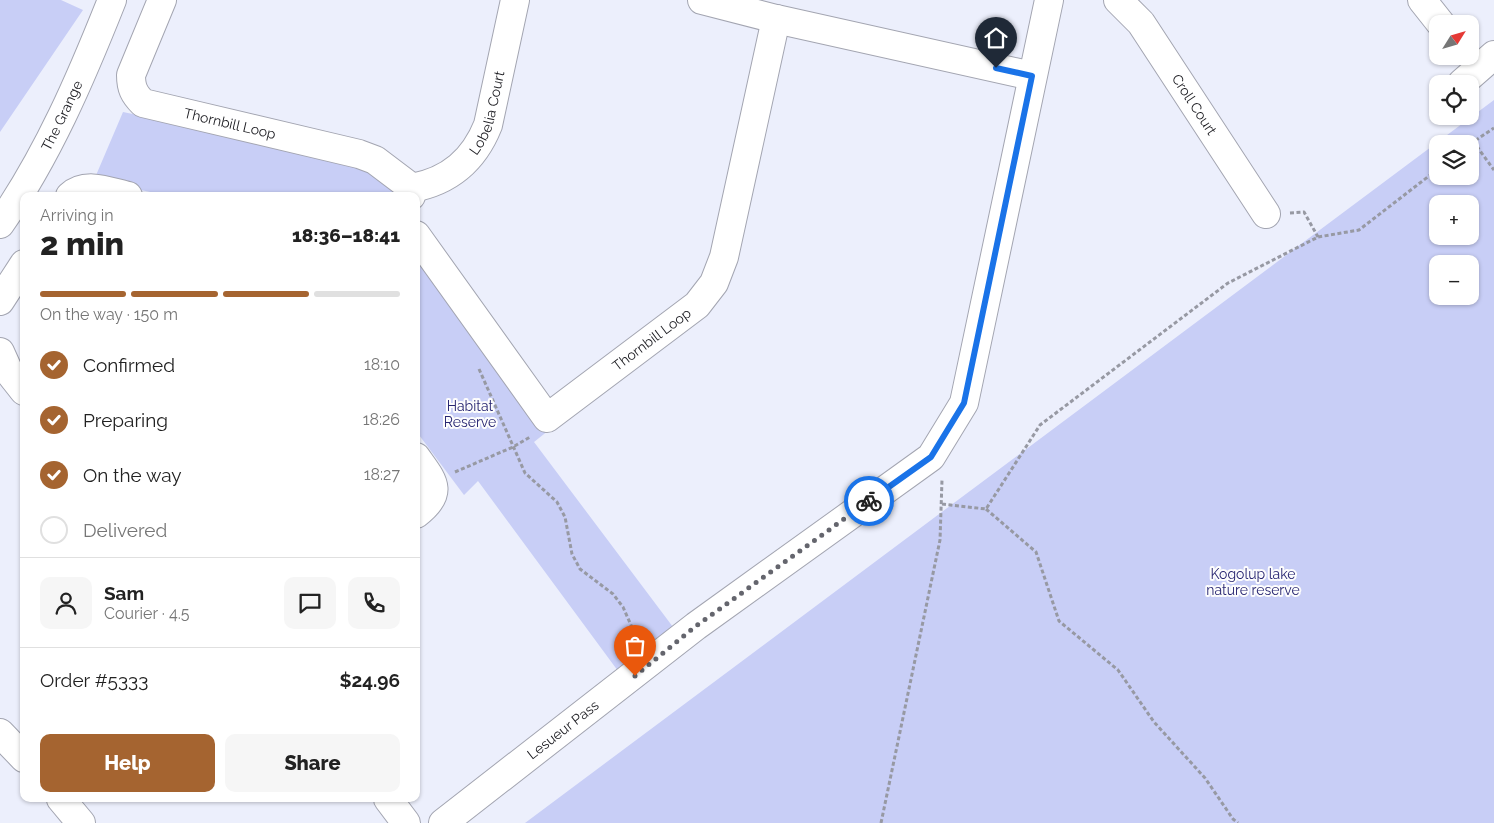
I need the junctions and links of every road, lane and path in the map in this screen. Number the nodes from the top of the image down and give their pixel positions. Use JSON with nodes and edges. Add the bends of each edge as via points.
{"nodes":[{"id":1,"x":112,"y":0,"type":"edge"},
{"id":2,"x":162,"y":0,"type":"edge"},
{"id":3,"x":515,"y":0,"type":"edge"},
{"id":4,"x":702,"y":0,"type":"edge"},
{"id":5,"x":1049,"y":0,"type":"edge"},
{"id":6,"x":1118,"y":0,"type":"edge"},
{"id":7,"x":1422,"y":0,"type":"edge"},
{"id":8,"x":1434,"y":15,"type":"edge"},
{"id":9,"x":776,"y":19,"type":"junction"},
{"id":10,"x":1032,"y":76,"type":"junction"},
{"id":11,"x":1494,"y":128,"type":"edge"},
{"id":12,"x":1479,"y":138,"type":"edge"},
{"id":13,"x":1479,"y":152,"type":"edge"},
{"id":14,"x":1494,"y":170,"type":"edge"},
{"id":15,"x":1429,"y":176,"type":"edge"},
{"id":16,"x":20,"y":192,"type":"edge"},
{"id":17,"x":77,"y":192,"type":"edge"},
{"id":18,"x":108,"y":192,"type":"edge"},
{"id":19,"x":412,"y":192,"type":"edge"},
{"id":20,"x":20,"y":193,"type":"edge"},
{"id":21,"x":1266,"y":214,"type":"joint"},
{"id":22,"x":0,"y":224,"type":"edge"},
{"id":23,"x":1318,"y":237,"type":"junction"},
{"id":24,"x":420,"y":241,"type":"edge"},
{"id":25,"x":20,"y":270,"type":"edge"},
{"id":26,"x":0,"y":301,"type":"edge"},
{"id":27,"x":0,"y":352,"type":"edge"},
{"id":28,"x":478,"y":368,"type":"dead end"},
{"id":29,"x":20,"y":386,"type":"edge"},
{"id":30,"x":547,"y":418,"type":"junction"},
{"id":31,"x":513,"y":447,"type":"junction"},
{"id":32,"x":931,"y":457,"type":"junction"},
{"id":33,"x":420,"y":463,"type":"edge"},
{"id":34,"x":434,"y":482,"type":"junction"},
{"id":35,"x":942,"y":504,"type":"junction"},
{"id":36,"x":986,"y":509,"type":"junction"},
{"id":37,"x":420,"y":510,"type":"edge"},
{"id":38,"x":649,"y":664,"type":"junction"},
{"id":39,"x":0,"y":733,"type":"edge"},
{"id":40,"x":20,"y":754,"type":"edge"},
{"id":41,"x":64,"y":802,"type":"edge"},
{"id":42,"x":390,"y":802,"type":"edge"},
{"id":43,"x":82,"y":823,"type":"edge"},
{"id":44,"x":406,"y":823,"type":"edge"},
{"id":45,"x":443,"y":823,"type":"edge"},
{"id":46,"x":881,"y":823,"type":"edge"},
{"id":47,"x":1238,"y":823,"type":"edge"}],
"edges":[{"from":1,"to":16,"type":"street","name":"The Grange","via":[[82,75],[37,166]]},
{"from":2,"to":19,"type":"street","name":"Thornbill Loop","via":[[131,75],[135,96],[143,103],[359,154],[375,160]]},
{"from":3,"to":19,"type":"street","name":"Lobelia Court","via":[[488,125],[480,144],[468,160],[430,185]]},
{"from":4,"to":9,"type":"street"},
{"from":5,"to":10,"type":"street","name":"Lesueur Pass"},
{"from":6,"to":21,"type":"street","name":"Croll Court","via":[[1141,24]]},
{"from":7,"to":8,"type":"street"},
{"from":9,"to":10,"type":"street"},
{"from":9,"to":30,"type":"street","name":"Thornbill Loop","via":[[724,257],[714,283],[697,305]]},
{"from":10,"to":32,"type":"street","name":"Lesueur Pass","via":[[964,403]]},
{"from":11,"to":12,"type":"path"},
{"from":13,"to":14,"type":"path"},
{"from":15,"to":23,"type":"path","via":[[1359,230]]},
{"from":17,"to":18,"type":"street","via":[[89,188]]},
{"from":20,"to":22,"type":"street","name":"The Grange"},
{"from":21,"to":23,"type":"path","via":[[1304,212]]},
{"from":23,"to":36,"type":"path","via":[[1228,283],[1040,425]]},
{"from":24,"to":30,"type":"street"},
{"from":25,"to":26,"type":"street"},
{"from":27,"to":29,"type":"street"},
{"from":28,"to":31,"type":"path"},
{"from":30,"to":31,"type":"path","via":[[528,439]]},
{"from":31,"to":34,"type":"path"},
{"from":31,"to":38,"type":"path","via":[[525,473],[557,502],[565,517],[572,554],[580,569],[613,594]]},
{"from":32,"to":35,"type":"path","via":[[943,481]]},
{"from":32,"to":38,"type":"street","name":"Lesueur Pass","via":[[696,626]]},
{"from":33,"to":34,"type":"street"},
{"from":34,"to":37,"type":"street","via":[[432,496]]},
{"from":35,"to":36,"type":"path"},
{"from":35,"to":46,"type":"path","via":[[940,540]]},
{"from":36,"to":47,"type":"path","via":[[1036,552],[1059,621],[1118,670],[1154,722],[1205,778]]},
{"from":38,"to":45,"type":"street","name":"Lesueur Pass"},
{"from":39,"to":40,"type":"street"},
{"from":41,"to":43,"type":"street"},
{"from":42,"to":44,"type":"street"}]}
